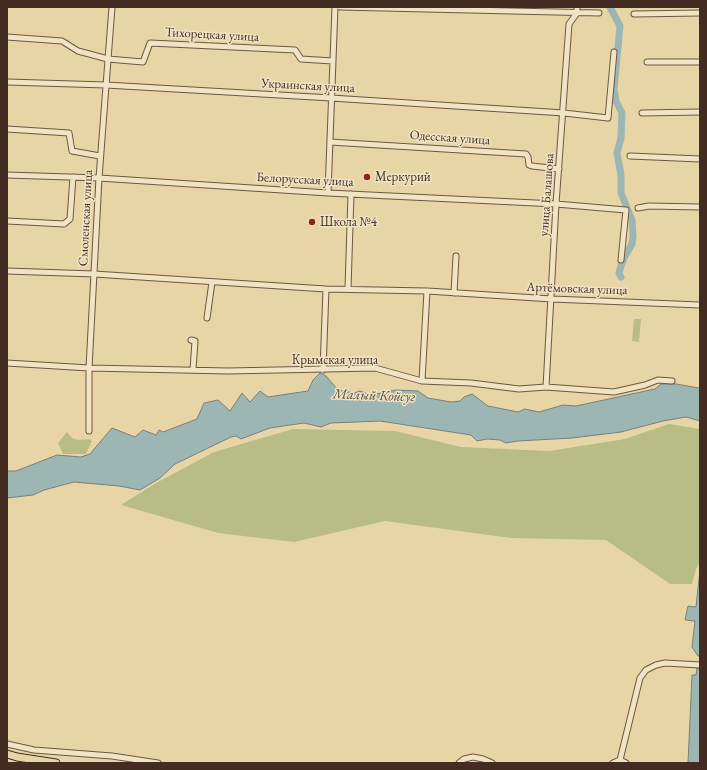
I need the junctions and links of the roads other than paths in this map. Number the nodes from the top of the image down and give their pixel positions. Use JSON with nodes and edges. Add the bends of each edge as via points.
{"nodes":[{"id":1,"x":112,"y":7,"type":"edge"},
{"id":2,"x":335,"y":7,"type":"edge"},
{"id":3,"x":340,"y":7,"type":"edge"},
{"id":4,"x":577,"y":7,"type":"edge"},
{"id":5,"x":435,"y":8,"type":"edge"},
{"id":6,"x":576,"y":13,"type":"junction"},
{"id":7,"x":599,"y":13,"type":"dead end"},
{"id":8,"x":634,"y":14,"type":"dead end"},
{"id":9,"x":700,"y":14,"type":"edge"},
{"id":10,"x":7,"y":37,"type":"edge"},
{"id":11,"x":614,"y":52,"type":"dead end"},
{"id":12,"x":108,"y":59,"type":"junction"},
{"id":13,"x":333,"y":61,"type":"junction"},
{"id":14,"x":647,"y":62,"type":"dead end"},
{"id":15,"x":700,"y":62,"type":"edge"},
{"id":16,"x":7,"y":82,"type":"edge"},
{"id":17,"x":106,"y":85,"type":"junction"},
{"id":18,"x":330,"y":98,"type":"junction"},
{"id":19,"x":700,"y":112,"type":"edge"},
{"id":20,"x":564,"y":113,"type":"junction"},
{"id":21,"x":642,"y":113,"type":"dead end"},
{"id":22,"x":7,"y":129,"type":"edge"},
{"id":23,"x":330,"y":142,"type":"junction"},
{"id":24,"x":100,"y":156,"type":"junction"},
{"id":25,"x":630,"y":156,"type":"dead end"},
{"id":26,"x":700,"y":159,"type":"edge"},
{"id":27,"x":560,"y":169,"type":"junction"},
{"id":28,"x":7,"y":175,"type":"edge"},
{"id":29,"x":73,"y":177,"type":"junction"},
{"id":30,"x":99,"y":178,"type":"junction"},
{"id":31,"x":328,"y":193,"type":"junction"},
{"id":32,"x":351,"y":194,"type":"junction"},
{"id":33,"x":556,"y":204,"type":"junction"},
{"id":34,"x":700,"y":207,"type":"edge"},
{"id":35,"x":638,"y":208,"type":"dead end"},
{"id":36,"x":7,"y":221,"type":"edge"},
{"id":37,"x":456,"y":256,"type":"dead end"},
{"id":38,"x":621,"y":260,"type":"dead end"},
{"id":39,"x":7,"y":271,"type":"edge"},
{"id":40,"x":94,"y":274,"type":"junction"},
{"id":41,"x":212,"y":282,"type":"junction"},
{"id":42,"x":326,"y":289,"type":"junction"},
{"id":43,"x":348,"y":289,"type":"junction"},
{"id":44,"x":427,"y":291,"type":"junction"},
{"id":45,"x":454,"y":293,"type":"junction"},
{"id":46,"x":552,"y":299,"type":"junction"},
{"id":47,"x":700,"y":305,"type":"edge"},
{"id":48,"x":207,"y":318,"type":"dead end"},
{"id":49,"x":191,"y":340,"type":"dead end"},
{"id":50,"x":7,"y":363,"type":"edge"},
{"id":51,"x":88,"y":368,"type":"junction"},
{"id":52,"x":193,"y":370,"type":"junction"},
{"id":53,"x":323,"y":370,"type":"junction"},
{"id":54,"x":422,"y":381,"type":"junction"},
{"id":55,"x":672,"y":381,"type":"dead end"},
{"id":56,"x":546,"y":387,"type":"junction"},
{"id":57,"x":89,"y":431,"type":"dead end"},
{"id":58,"x":700,"y":665,"type":"edge"},
{"id":59,"x":7,"y":744,"type":"edge"},
{"id":60,"x":7,"y":754,"type":"edge"},
{"id":61,"x":620,"y":760,"type":"junction"},
{"id":62,"x":56,"y":763,"type":"edge"},
{"id":63,"x":158,"y":763,"type":"edge"},
{"id":64,"x":459,"y":763,"type":"edge"},
{"id":65,"x":492,"y":763,"type":"edge"},
{"id":66,"x":613,"y":763,"type":"edge"},
{"id":67,"x":626,"y":763,"type":"edge"}],
"edges":[{"from":1,"to":12,"type":"street","name":"Смоленская улица"},
{"from":2,"to":13,"type":"street"},
{"from":3,"to":5,"type":"street"},
{"from":4,"to":6,"type":"street","name":"улица Балашова"},
{"from":5,"to":6,"type":"street"},
{"from":6,"to":7,"type":"street"},
{"from":6,"to":20,"type":"street","name":"улица Балашова","via":[[569,24]]},
{"from":8,"to":9,"type":"street"},
{"from":10,"to":12,"type":"street","name":"Тихорецкая улица","via":[[62,41],[78,51]]},
{"from":11,"to":20,"type":"street","name":"Украинская улица","via":[[608,118]]},
{"from":12,"to":13,"type":"street","name":"Тихорецкая улица","via":[[143,62],[150,43],[295,50],[302,58]]},
{"from":12,"to":17,"type":"street","name":"Смоленская улица"},
{"from":13,"to":18,"type":"street"},
{"from":14,"to":15,"type":"street"},
{"from":16,"to":17,"type":"street","name":"Украинская улица"},
{"from":17,"to":18,"type":"street","name":"Украинская улица"},
{"from":17,"to":24,"type":"street","name":"Смоленская улица"},
{"from":18,"to":20,"type":"street","name":"Украинская улица"},
{"from":18,"to":23,"type":"street"},
{"from":19,"to":21,"type":"street"},
{"from":20,"to":27,"type":"street","name":"улица Балашова"},
{"from":22,"to":24,"type":"street","via":[[69,133],[72,151]]},
{"from":23,"to":27,"type":"street","name":"Одесская улица","via":[[526,154],[532,166]]},
{"from":23,"to":31,"type":"street"},
{"from":24,"to":30,"type":"street","name":"Смоленская улица"},
{"from":25,"to":26,"type":"street"},
{"from":27,"to":33,"type":"street","name":"улица Балашова"},
{"from":28,"to":29,"type":"street","name":"Белорусская улица"},
{"from":29,"to":30,"type":"street","name":"Белорусская улица"},
{"from":29,"to":36,"type":"street","via":[[70,219],[64,224]]},
{"from":30,"to":31,"type":"street","name":"Белорусская улица"},
{"from":30,"to":40,"type":"street","name":"Смоленская улица"},
{"from":31,"to":32,"type":"street","name":"Белорусская улица"},
{"from":32,"to":33,"type":"street","name":"Белорусская улица"},
{"from":32,"to":43,"type":"street"},
{"from":33,"to":38,"type":"street","name":"Белорусская улица","via":[[626,210]]},
{"from":33,"to":46,"type":"street","name":"улица Балашова"},
{"from":34,"to":35,"type":"street"},
{"from":37,"to":45,"type":"street"},
{"from":39,"to":40,"type":"street","name":"Артёмовская улица"},
{"from":40,"to":41,"type":"street","name":"Артёмовская улица"},
{"from":40,"to":51,"type":"street","name":"Смоленская улица"},
{"from":41,"to":42,"type":"street","name":"Артёмовская улица"},
{"from":41,"to":48,"type":"street"},
{"from":42,"to":43,"type":"street","name":"Артёмовская улица"},
{"from":42,"to":53,"type":"street"},
{"from":43,"to":44,"type":"street","name":"Артёмовская улица"},
{"from":44,"to":45,"type":"street","name":"Артёмовская улица"},
{"from":44,"to":54,"type":"street"},
{"from":45,"to":46,"type":"street","name":"Артёмовская улица"},
{"from":46,"to":47,"type":"street","name":"Артёмовская улица"},
{"from":46,"to":56,"type":"street","name":"улица Балашова"},
{"from":49,"to":52,"type":"street","via":[[195,341]]},
{"from":50,"to":51,"type":"street","name":"Крымская улица"},
{"from":51,"to":52,"type":"street","name":"Крымская улица"},
{"from":51,"to":57,"type":"street","name":"Смоленская улица"},
{"from":52,"to":53,"type":"street","name":"Крымская улица"},
{"from":53,"to":54,"type":"street","name":"Крымская улица","via":[[375,368]]},
{"from":54,"to":56,"type":"street","name":"Крымская улица","via":[[471,383],[519,389]]},
{"from":55,"to":56,"type":"street","name":"Крымская улица","via":[[658,380],[614,392]]},
{"from":58,"to":61,"type":"street","via":[[665,663],[646,670],[640,678]]},
{"from":59,"to":63,"type":"street","via":[[34,750],[112,756]]},
{"from":60,"to":62,"type":"highway"},
{"from":61,"to":66,"type":"street"},
{"from":61,"to":67,"type":"street"},
{"from":64,"to":65,"type":"street","via":[[472,757]]}]}
